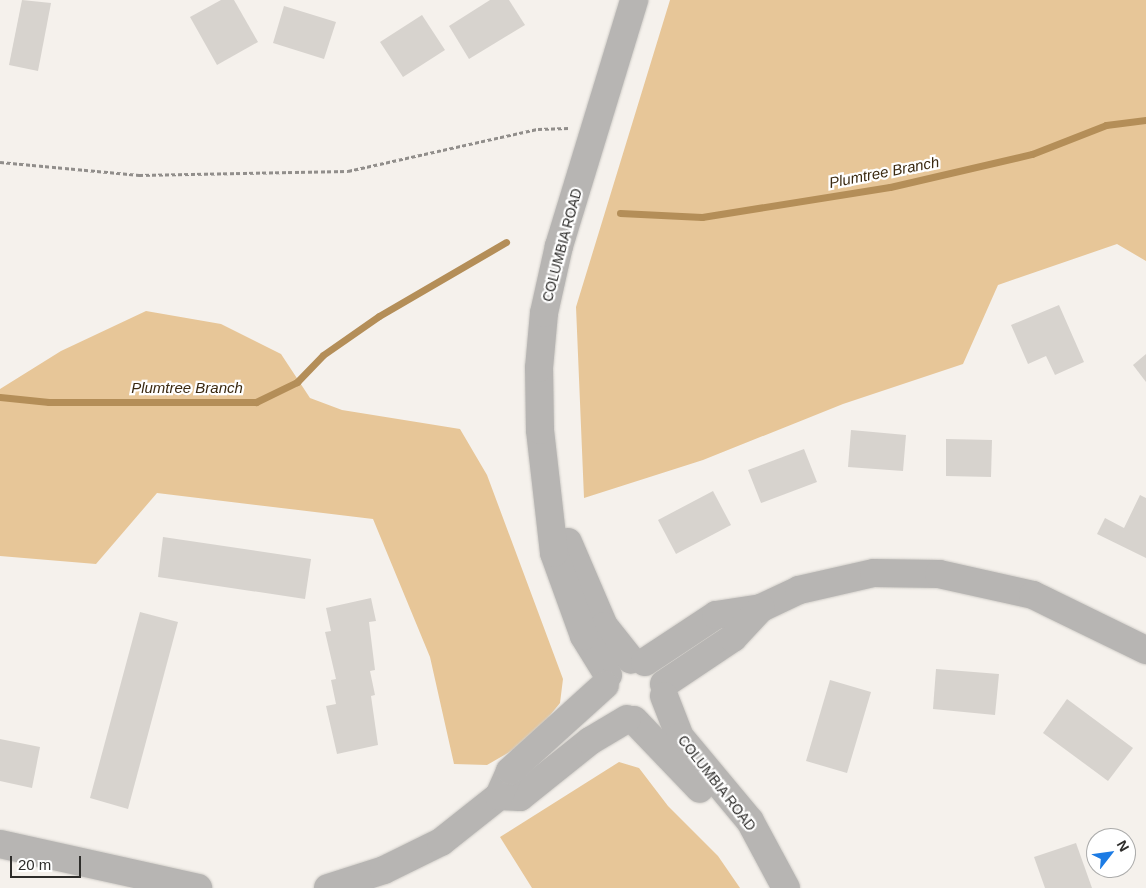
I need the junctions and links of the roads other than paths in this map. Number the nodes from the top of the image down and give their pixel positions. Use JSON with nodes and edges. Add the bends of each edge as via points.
{"nodes":[{"id":1,"x":634,"y":0,"type":"edge"},
{"id":2,"x":549,"y":497,"type":"junction"},
{"id":3,"x":761,"y":608,"type":"junction"},
{"id":4,"x":1146,"y":650,"type":"edge"},
{"id":5,"x":638,"y":661,"type":"junction"},
{"id":6,"x":606,"y":680,"type":"junction"},
{"id":7,"x":664,"y":690,"type":"junction"},
{"id":8,"x":630,"y":719,"type":"junction"},
{"id":9,"x":499,"y":796,"type":"junction"},
{"id":10,"x":0,"y":844,"type":"edge"},
{"id":11,"x":780,"y":878,"type":"edge"},
{"id":12,"x":198,"y":888,"type":"edge"},
{"id":13,"x":328,"y":888,"type":"edge"}],
"edges":[{"from":1,"to":2,"type":"street","name":"COLUMBIA ROAD","via":[[544,313],[540,430]]},
{"from":2,"to":5,"type":"street","name":"COLUMBIA ROAD","via":[[604,626]]},
{"from":2,"to":6,"type":"street","name":"COLUMBIA ROAD","via":[[554,553],[584,636]]},
{"from":3,"to":4,"type":"street","via":[[835,579],[920,572],[976,580],[1033,596]]},
{"from":3,"to":5,"type":"street","via":[[716,615]]},
{"from":3,"to":7,"type":"street","via":[[733,638]]},
{"from":5,"to":6,"type":"street"},
{"from":5,"to":7,"type":"street"},
{"from":6,"to":8,"type":"street","via":[[607,703]]},
{"from":6,"to":9,"type":"street","via":[[510,771]]},
{"from":7,"to":8,"type":"street","via":[[653,713]]},
{"from":7,"to":11,"type":"street","name":"COLUMBIA ROAD","via":[[680,737],[750,821]]},
{"from":8,"to":9,"type":"street","via":[[590,741],[520,796]]},
{"from":8,"to":11,"type":"street","name":"COLUMBIA ROAD"},
{"from":9,"to":13,"type":"street","via":[[441,842],[414,857]]},
{"from":10,"to":12,"type":"street"}]}
